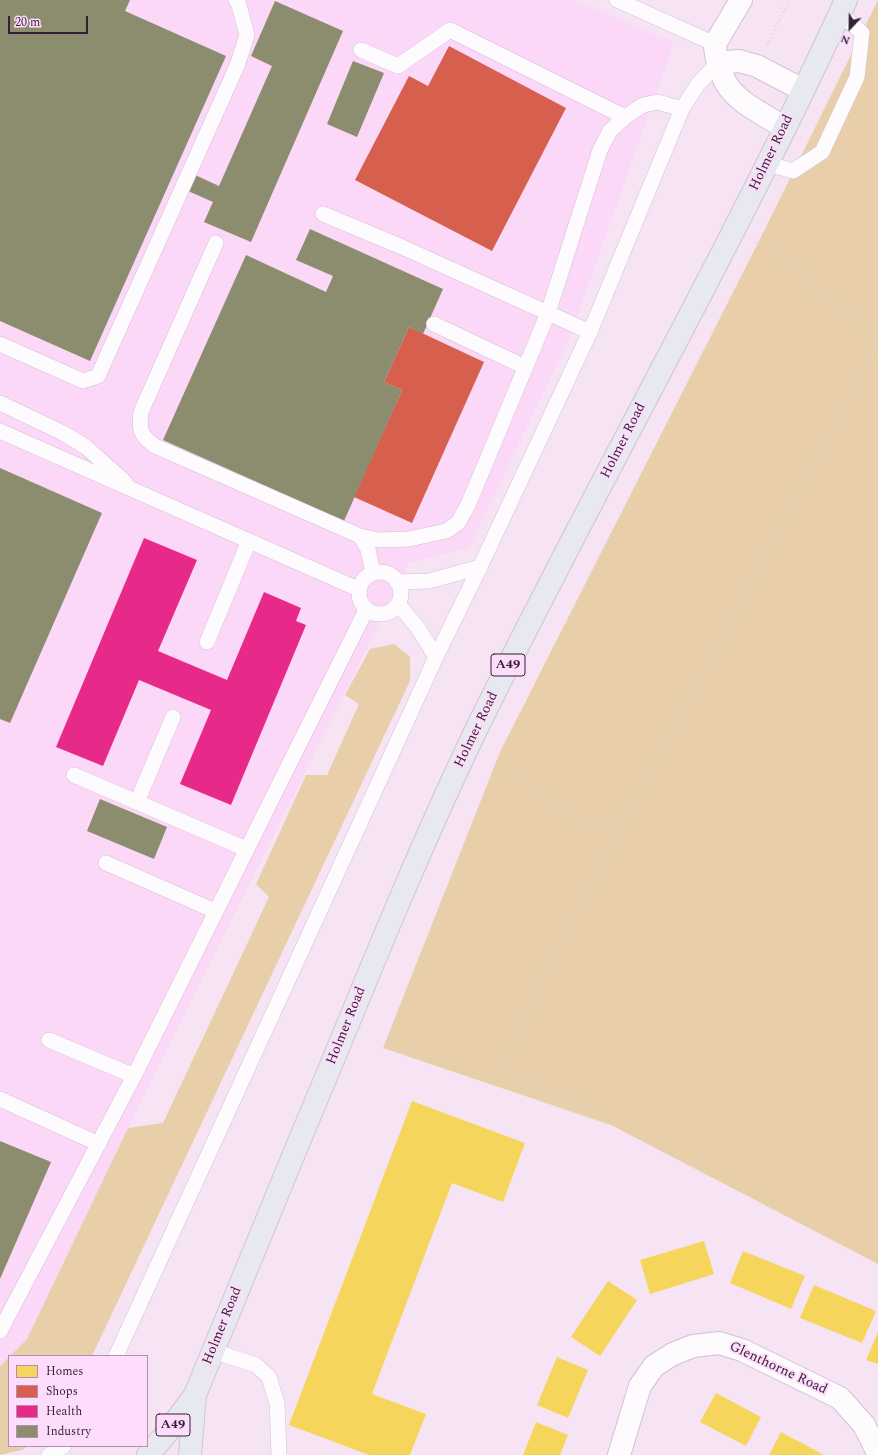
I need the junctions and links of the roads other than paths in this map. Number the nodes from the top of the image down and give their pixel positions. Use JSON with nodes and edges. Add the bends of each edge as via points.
{"nodes":[{"id":1,"x":236,"y":0,"type":"edge"},
{"id":2,"x":617,"y":0,"type":"edge"},
{"id":3,"x":741,"y":0,"type":"edge"},
{"id":4,"x":843,"y":7,"type":"edge"},
{"id":5,"x":361,"y":50,"type":"dead end"},
{"id":6,"x":717,"y":54,"type":"junction"},
{"id":7,"x":803,"y":90,"type":"junction"},
{"id":8,"x":682,"y":109,"type":"junction"},
{"id":9,"x":625,"y":117,"type":"junction"},
{"id":10,"x":785,"y":128,"type":"junction"},
{"id":11,"x":768,"y":164,"type":"junction"},
{"id":12,"x":323,"y":214,"type":"dead end"},
{"id":13,"x":216,"y":243,"type":"dead end"},
{"id":14,"x":548,"y":313,"type":"junction"},
{"id":15,"x":434,"y":324,"type":"dead end"},
{"id":16,"x":590,"y":332,"type":"junction"},
{"id":17,"x":0,"y":344,"type":"edge"},
{"id":18,"x":525,"y":367,"type":"junction"},
{"id":19,"x":0,"y":403,"type":"edge"},
{"id":20,"x":0,"y":431,"type":"edge"},
{"id":21,"x":185,"y":512,"type":"junction"},
{"id":22,"x":360,"y":536,"type":"junction"},
{"id":23,"x":249,"y":541,"type":"junction"},
{"id":24,"x":480,"y":567,"type":"junction"},
{"id":25,"x":373,"y":573,"type":"junction"},
{"id":26,"x":397,"y":582,"type":"junction"},
{"id":27,"x":358,"y":589,"type":"junction"},
{"id":28,"x":398,"y":604,"type":"junction"},
{"id":29,"x":366,"y":610,"type":"junction"},
{"id":30,"x":206,"y":642,"type":"dead end"},
{"id":31,"x":436,"y":657,"type":"junction"},
{"id":32,"x":173,"y":717,"type":"dead end"},
{"id":33,"x":74,"y":775,"type":"dead end"},
{"id":34,"x":137,"y":802,"type":"junction"},
{"id":35,"x":246,"y":849,"type":"junction"},
{"id":36,"x":106,"y":863,"type":"dead end"},
{"id":37,"x":215,"y":911,"type":"junction"},
{"id":38,"x":49,"y":1040,"type":"dead end"},
{"id":39,"x":134,"y":1076,"type":"junction"},
{"id":40,"x":0,"y":1099,"type":"edge"},
{"id":41,"x":99,"y":1144,"type":"junction"},
{"id":42,"x":0,"y":1331,"type":"edge"},
{"id":43,"x":213,"y":1351,"type":"junction"},
{"id":44,"x":116,"y":1355,"type":"edge"},
{"id":45,"x":195,"y":1395,"type":"junction"},
{"id":46,"x":62,"y":1447,"type":"edge"},
{"id":47,"x":878,"y":1453,"type":"edge"},
{"id":48,"x":49,"y":1455,"type":"edge"},
{"id":49,"x":148,"y":1455,"type":"edge"},
{"id":50,"x":190,"y":1455,"type":"edge"},
{"id":51,"x":279,"y":1455,"type":"edge"},
{"id":52,"x":619,"y":1455,"type":"edge"}],
"edges":[{"from":1,"to":17,"type":"lane","via":[[247,35],[238,66],[98,376],[83,381]]},
{"from":2,"to":6,"type":"lane"},
{"from":3,"to":6,"type":"street"},
{"from":4,"to":7,"type":"highway","name":"Holmer Road","number":"A49"},
{"from":4,"to":11,"type":"lane","via":[[862,34],[858,77],[822,152],[794,171]]},
{"from":5,"to":9,"type":"lane","via":[[398,66],[450,30]]},
{"from":6,"to":7,"type":"street","via":[[757,66]]},
{"from":6,"to":8,"type":"lane"},
{"from":6,"to":10,"type":"street","via":[[726,84],[735,95]]},
{"from":7,"to":10,"type":"highway","name":"Holmer Road","number":"A49"},
{"from":8,"to":9,"type":"lane","via":[[658,102],[643,105]]},
{"from":8,"to":16,"type":"lane"},
{"from":9,"to":14,"type":"lane","via":[[610,131],[600,150]]},
{"from":10,"to":11,"type":"highway","name":"Holmer Road","number":"A49"},
{"from":11,"to":43,"type":"highway","name":"Holmer Road","number":"A49","via":[[521,640],[438,812]]},
{"from":12,"to":14,"type":"lane"},
{"from":13,"to":22,"type":"lane","via":[[141,412],[139,426],[143,437],[155,446]]},
{"from":14,"to":16,"type":"lane"},
{"from":14,"to":18,"type":"lane"},
{"from":15,"to":18,"type":"lane"},
{"from":16,"to":24,"type":"lane"},
{"from":18,"to":22,"type":"lane","via":[[468,505],[458,523],[446,531],[409,539],[378,540]]},
{"from":19,"to":21,"type":"lane","via":[[63,433],[86,447],[127,483]]},
{"from":20,"to":21,"type":"lane"},
{"from":21,"to":23,"type":"lane"},
{"from":22,"to":25,"type":"lane","via":[[368,549]]},
{"from":23,"to":27,"type":"lane"},
{"from":23,"to":30,"type":"lane"},
{"from":24,"to":26,"type":"lane","via":[[430,581]]},
{"from":24,"to":31,"type":"lane"},
{"from":25,"to":26,"type":"lane","via":[[387,573]]},
{"from":25,"to":27,"type":"lane","via":[[365,578]]},
{"from":26,"to":28,"type":"lane","via":[[401,588]]},
{"from":27,"to":29,"type":"lane","via":[[358,597]]},
{"from":28,"to":29,"type":"lane","via":[[393,610],[382,615]]},
{"from":28,"to":31,"type":"lane","via":[[418,628]]},
{"from":29,"to":35,"type":"lane"},
{"from":31,"to":44,"type":"lane"},
{"from":32,"to":34,"type":"lane"},
{"from":33,"to":34,"type":"lane"},
{"from":34,"to":35,"type":"lane"},
{"from":35,"to":37,"type":"lane"},
{"from":36,"to":37,"type":"lane"},
{"from":37,"to":39,"type":"lane"},
{"from":38,"to":39,"type":"lane"},
{"from":39,"to":41,"type":"lane"},
{"from":40,"to":41,"type":"lane"},
{"from":41,"to":42,"type":"lane"},
{"from":43,"to":45,"type":"highway","name":"Holmer Road","number":"A49"},
{"from":43,"to":51,"type":"lane","via":[[256,1365],[269,1377],[277,1403]]},
{"from":45,"to":49,"type":"highway","name":"Holmer Road","number":"A49"},
{"from":45,"to":50,"type":"highway","name":"Holmer Road","number":"A49"},
{"from":46,"to":48,"type":"lane"},
{"from":47,"to":52,"type":"street","name":"Glenthorne Road","via":[[864,1425],[840,1398],[742,1350],[719,1343],[693,1346],[673,1354],[654,1366],[640,1386]]}]}
